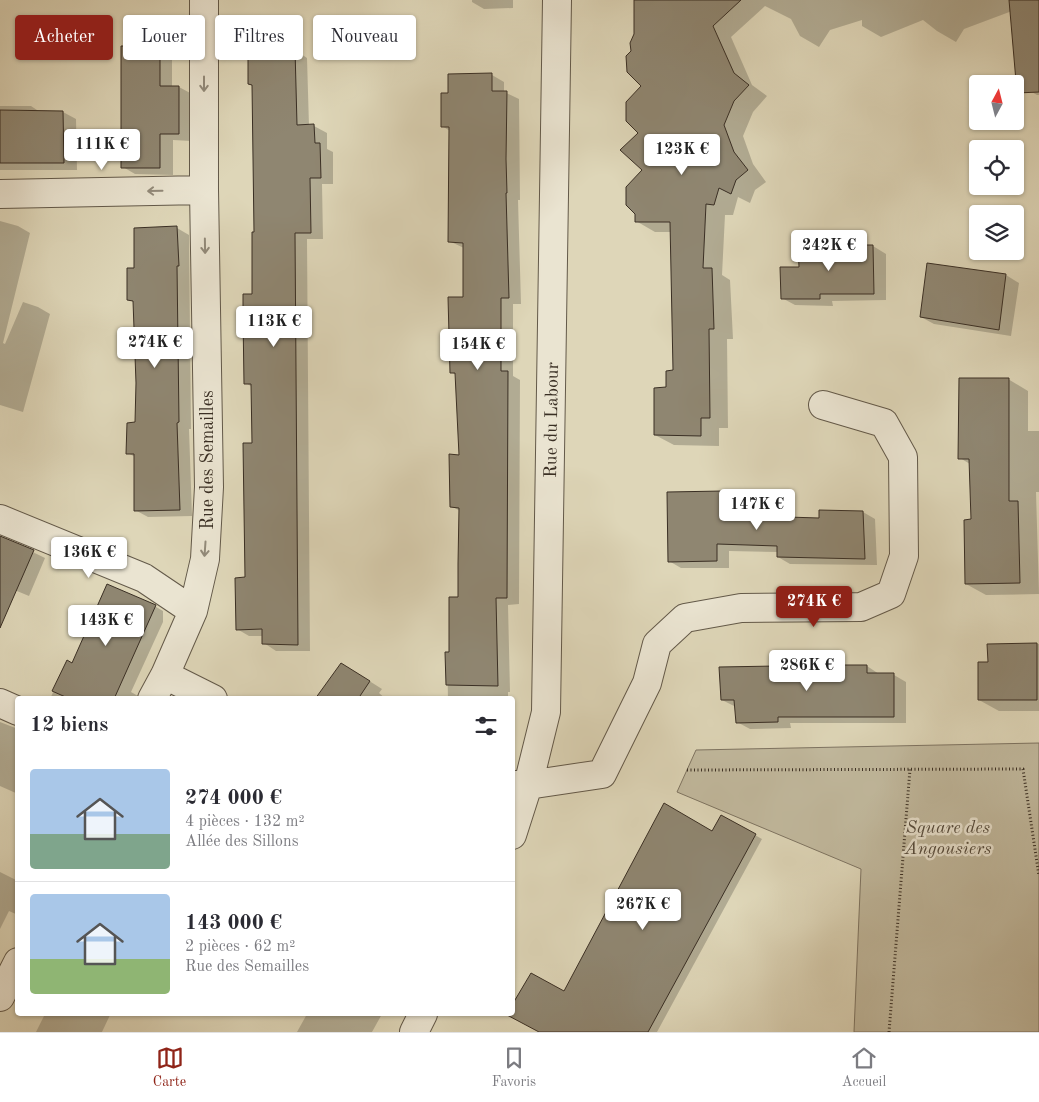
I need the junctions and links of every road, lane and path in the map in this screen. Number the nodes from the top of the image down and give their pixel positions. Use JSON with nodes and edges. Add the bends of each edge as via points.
{"nodes":[{"id":1,"x":204,"y":0,"type":"edge"},
{"id":2,"x":557,"y":0,"type":"edge"},
{"id":3,"x":204,"y":190,"type":"junction"},
{"id":4,"x":0,"y":194,"type":"edge"},
{"id":5,"x":822,"y":405,"type":"dead end"},
{"id":6,"x":0,"y":519,"type":"edge"},
{"id":7,"x":193,"y":611,"type":"junction"},
{"id":8,"x":165,"y":675,"type":"junction"},
{"id":9,"x":154,"y":696,"type":"edge"},
{"id":10,"x":207,"y":696,"type":"edge"},
{"id":11,"x":0,"y":703,"type":"edge"},
{"id":12,"x":15,"y":710,"type":"edge"},
{"id":13,"x":910,"y":769,"type":"junction"},
{"id":14,"x":687,"y":770,"type":"dead end"},
{"id":15,"x":520,"y":785,"type":"edge"},
{"id":16,"x":515,"y":816,"type":"edge"},
{"id":17,"x":1039,"y":876,"type":"edge"},
{"id":18,"x":15,"y":968,"type":"edge"},
{"id":19,"x":0,"y":997,"type":"edge"},
{"id":20,"x":422,"y":1016,"type":"edge"},
{"id":21,"x":414,"y":1032,"type":"edge"},
{"id":22,"x":888,"y":1032,"type":"edge"}],
"edges":[{"from":1,"to":3,"type":"street","name":"Rue des Semailles","one_way":true},
{"from":2,"to":15,"type":"street","name":"Rue du Labour","via":[[546,712]]},
{"from":3,"to":4,"type":"street","one_way":true},
{"from":3,"to":7,"type":"street","name":"Rue des Semailles","one_way":true,"via":[[209,487],[205,559]]},
{"from":5,"to":15,"type":"street","via":[[884,423],[903,457],[904,556],[891,594],[861,607],[741,608],[685,618],[657,644],[647,683],[602,774]]},
{"from":6,"to":7,"type":"street","via":[[144,578]]},
{"from":7,"to":8,"type":"street","name":"Rue des Semailles"},
{"from":8,"to":9,"type":"street","name":"Rue des Semailles"},
{"from":8,"to":10,"type":"street"},
{"from":11,"to":12,"type":"street"},
{"from":13,"to":14,"type":"path"},
{"from":13,"to":17,"type":"path","via":[[1022,768]]},
{"from":13,"to":22,"type":"path"},
{"from":15,"to":16,"type":"street","name":"Rue du Labour"},
{"from":18,"to":19,"type":"street"},
{"from":20,"to":21,"type":"street"}]}
